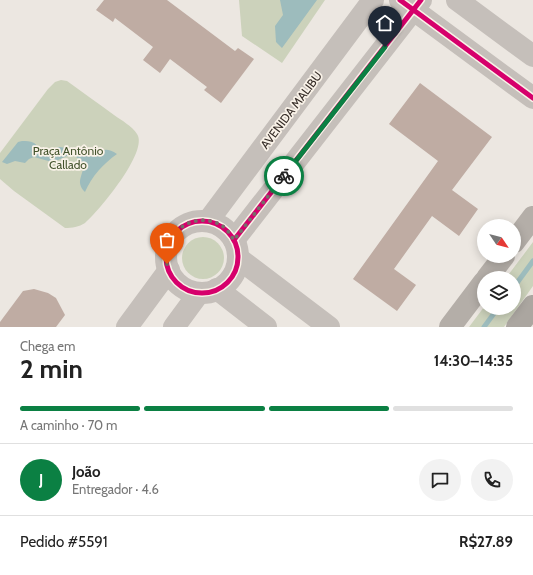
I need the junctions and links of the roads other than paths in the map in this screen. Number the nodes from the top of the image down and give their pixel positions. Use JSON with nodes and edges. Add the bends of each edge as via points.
{"nodes":[{"id":1,"x":373,"y":0,"type":"edge"},
{"id":2,"x":457,"y":0,"type":"edge"},
{"id":3,"x":411,"y":4,"type":"edge"},
{"id":4,"x":533,"y":56,"type":"edge"},
{"id":5,"x":533,"y":98,"type":"edge"},
{"id":6,"x":533,"y":217,"type":"edge"},
{"id":7,"x":208,"y":221,"type":"junction"},
{"id":8,"x":521,"y":233,"type":"edge"},
{"id":9,"x":236,"y":249,"type":"junction"},
{"id":10,"x":499,"y":263,"type":"edge"},
{"id":11,"x":169,"y":270,"type":"junction"},
{"id":12,"x":492,"y":271,"type":"edge"},
{"id":13,"x":208,"y":291,"type":"junction"},
{"id":14,"x":477,"y":291,"type":"edge"},
{"id":15,"x":533,"y":306,"type":"edge"},
{"id":16,"x":126,"y":327,"type":"edge"},
{"id":17,"x":174,"y":327,"type":"edge"},
{"id":18,"x":266,"y":327,"type":"edge"},
{"id":19,"x":329,"y":327,"type":"edge"},
{"id":20,"x":450,"y":327,"type":"edge"},
{"id":21,"x":517,"y":327,"type":"edge"}],
"edges":[{"from":1,"to":7,"type":"street","name":"AVENIDA MALIBU"},
{"from":2,"to":4,"type":"street"},
{"from":3,"to":5,"type":"street"},
{"from":3,"to":9,"type":"street"},
{"from":6,"to":8,"type":"main road"},
{"from":7,"to":9,"type":"street","via":[[224,227],[230,233]]},
{"from":7,"to":11,"type":"street","via":[[191,222],[173,236],[167,250]]},
{"from":9,"to":13,"type":"street","via":[[236,268],[231,278],[224,286]]},
{"from":9,"to":19,"type":"street"},
{"from":10,"to":12,"type":"main road"},
{"from":11,"to":13,"type":"street","via":[[172,277],[184,288],[191,291]]},
{"from":11,"to":16,"type":"street"},
{"from":13,"to":17,"type":"street"},
{"from":13,"to":18,"type":"street"},
{"from":14,"to":20,"type":"main road"},
{"from":15,"to":21,"type":"highway"}]}
